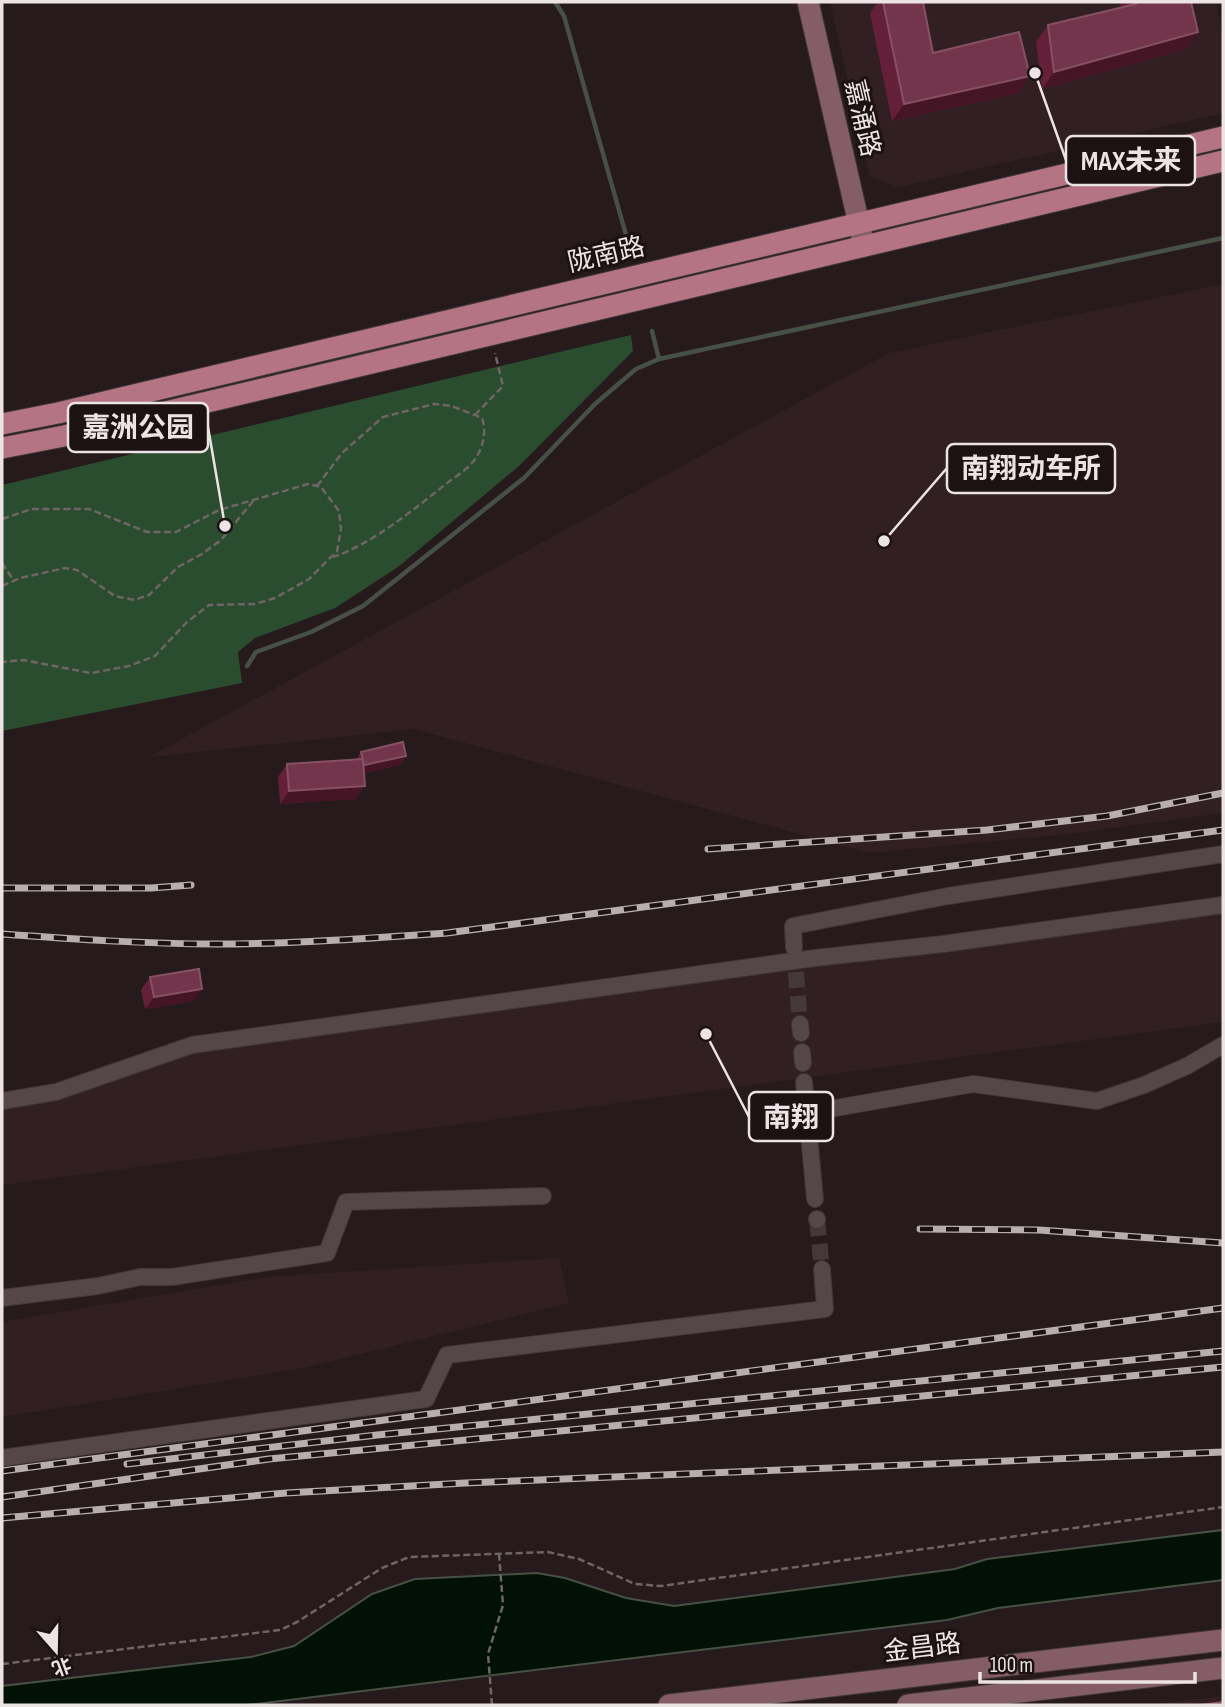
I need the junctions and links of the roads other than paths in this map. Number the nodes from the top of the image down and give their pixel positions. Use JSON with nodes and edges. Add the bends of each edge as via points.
{"nodes":[{"id":1,"x":808,"y":2,"type":"edge"},
{"id":2,"x":1223,"y":137,"type":"edge"},
{"id":3,"x":1223,"y":161,"type":"edge"},
{"id":4,"x":859,"y":223,"type":"junction"},
{"id":5,"x":864,"y":246,"type":"junction"},
{"id":6,"x":2,"y":424,"type":"edge"},
{"id":7,"x":2,"y":448,"type":"edge"},
{"id":8,"x":1223,"y":854,"type":"edge"},
{"id":9,"x":1223,"y":905,"type":"edge"},
{"id":10,"x":794,"y":948,"type":"tunnel mouth"},
{"id":11,"x":1223,"y":1045,"type":"edge"},
{"id":12,"x":804,"y":1082,"type":"dead end"},
{"id":13,"x":2,"y":1101,"type":"edge"},
{"id":14,"x":807,"y":1113,"type":"junction"},
{"id":15,"x":542,"y":1196,"type":"dead end"},
{"id":16,"x":815,"y":1199,"type":"dead end"},
{"id":17,"x":822,"y":1269,"type":"tunnel mouth"},
{"id":18,"x":2,"y":1298,"type":"edge"},
{"id":19,"x":2,"y":1458,"type":"edge"},
{"id":20,"x":1223,"y":1640,"type":"edge"},
{"id":21,"x":1223,"y":1668,"type":"edge"},
{"id":22,"x":669,"y":1705,"type":"edge"},
{"id":23,"x":908,"y":1705,"type":"edge"}],
"edges":[{"from":1,"to":4,"type":"main road","name":"嘉涌路"},
{"from":2,"to":4,"type":"main road","name":"陇南路"},
{"from":3,"to":5,"type":"main road","name":"陇南路"},
{"from":4,"to":5,"type":"main road","name":"嘉涌路"},
{"from":4,"to":6,"type":"main road","name":"陇南路"},
{"from":5,"to":7,"type":"main road","name":"陇南路"},
{"from":8,"to":10,"type":"street","via":[[948,896],[793,926]]},
{"from":9,"to":13,"type":"street","via":[[192,1045],[56,1092]]},
{"from":11,"to":14,"type":"street","via":[[1144,1086],[1097,1101],[973,1084]]},
{"from":12,"to":14,"type":"street"},
{"from":14,"to":16,"type":"street"},
{"from":15,"to":18,"type":"street","via":[[346,1202],[327,1253]]},
{"from":17,"to":19,"type":"street","via":[[825,1309],[447,1355],[426,1399]]},
{"from":20,"to":22,"type":"main road","name":"金昌路"},
{"from":21,"to":23,"type":"main road"}]}
